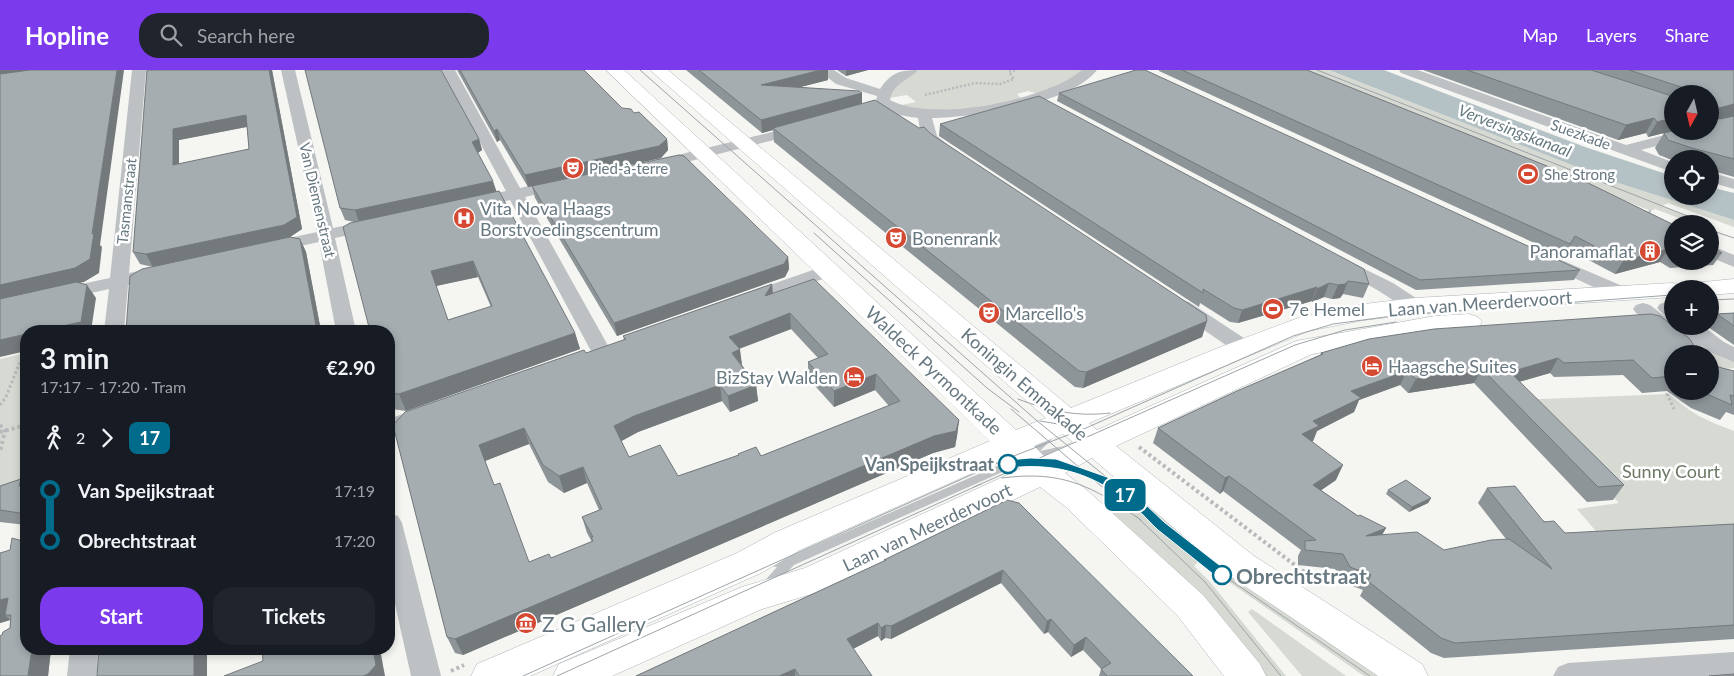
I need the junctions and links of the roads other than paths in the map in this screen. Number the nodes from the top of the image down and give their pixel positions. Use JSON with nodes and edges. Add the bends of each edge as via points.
{"nodes":[{"id":1,"x":139,"y":70,"type":"edge"},
{"id":2,"x":288,"y":70,"type":"edge"},
{"id":3,"x":448,"y":70,"type":"edge"},
{"id":4,"x":614,"y":70,"type":"edge"},
{"id":5,"x":658,"y":70,"type":"edge"},
{"id":6,"x":825,"y":70,"type":"edge"},
{"id":7,"x":911,"y":70,"type":"edge"},
{"id":8,"x":1090,"y":70,"type":"edge"},
{"id":9,"x":1406,"y":70,"type":"edge"},
{"id":10,"x":1036,"y":98,"type":"junction"},
{"id":11,"x":884,"y":100,"type":"junction"},
{"id":12,"x":1054,"y":108,"type":"edge"},
{"id":13,"x":867,"y":110,"type":"edge"},
{"id":14,"x":924,"y":114,"type":"junction"},
{"id":15,"x":812,"y":126,"type":"edge"},
{"id":16,"x":1664,"y":140,"type":"edge"},
{"id":17,"x":746,"y":144,"type":"junction"},
{"id":18,"x":1624,"y":150,"type":"junction"},
{"id":19,"x":704,"y":154,"type":"junction"},
{"id":20,"x":960,"y":160,"type":"edge"},
{"id":21,"x":1664,"y":164,"type":"edge"},
{"id":22,"x":642,"y":168,"type":"edge"},
{"id":23,"x":1719,"y":180,"type":"edge"},
{"id":24,"x":575,"y":181,"type":"edge"},
{"id":25,"x":1734,"y":184,"type":"edge"},
{"id":26,"x":516,"y":194,"type":"junction"},
{"id":27,"x":458,"y":206,"type":"edge"},
{"id":28,"x":392,"y":221,"type":"edge"},
{"id":29,"x":326,"y":235,"type":"junction"},
{"id":30,"x":251,"y":252,"type":"edge"},
{"id":31,"x":1325,"y":254,"type":"edge"},
{"id":32,"x":1538,"y":254,"type":"edge"},
{"id":33,"x":1719,"y":254,"type":"edge"},
{"id":34,"x":1734,"y":262,"type":"edge"},
{"id":35,"x":175,"y":269,"type":"edge"},
{"id":36,"x":830,"y":270,"type":"junction"},
{"id":37,"x":118,"y":282,"type":"junction"},
{"id":38,"x":1734,"y":286,"type":"edge"},
{"id":39,"x":1719,"y":287,"type":"edge"},
{"id":40,"x":1620,"y":292,"type":"junction"},
{"id":41,"x":46,"y":297,"type":"edge"},
{"id":42,"x":1172,"y":299,"type":"edge"},
{"id":43,"x":1664,"y":304,"type":"edge"},
{"id":44,"x":1664,"y":305,"type":"edge"},
{"id":45,"x":1734,"y":305,"type":"edge"},
{"id":46,"x":728,"y":306,"type":"edge"},
{"id":47,"x":1415,"y":306,"type":"junction"},
{"id":48,"x":1719,"y":306,"type":"edge"},
{"id":49,"x":114,"y":325,"type":"edge"},
{"id":50,"x":345,"y":325,"type":"edge"},
{"id":51,"x":1702,"y":335,"type":"edge"},
{"id":52,"x":1243,"y":347,"type":"junction"},
{"id":53,"x":600,"y":351,"type":"edge"},
{"id":54,"x":1732,"y":367,"type":"edge"},
{"id":55,"x":435,"y":410,"type":"edge"},
{"id":56,"x":1067,"y":420,"type":"junction"},
{"id":57,"x":395,"y":425,"type":"edge"},
{"id":58,"x":1095,"y":444,"type":"junction"},
{"id":59,"x":1027,"y":457,"type":"junction"},
{"id":60,"x":395,"y":548,"type":"edge"},
{"id":61,"x":790,"y":562,"type":"junction"},
{"id":62,"x":752,"y":580,"type":"junction"},
{"id":63,"x":84,"y":655,"type":"edge"},
{"id":64,"x":1734,"y":665,"type":"edge"},
{"id":65,"x":82,"y":676,"type":"edge"},
{"id":66,"x":426,"y":676,"type":"edge"},
{"id":67,"x":490,"y":676,"type":"edge"},
{"id":68,"x":572,"y":676,"type":"edge"},
{"id":69,"x":1247,"y":676,"type":"edge"},
{"id":70,"x":1409,"y":676,"type":"edge"},
{"id":71,"x":1568,"y":676,"type":"edge"}],
"edges":[{"from":1,"to":37,"type":"street","name":"Tasmanstraat"},
{"from":2,"to":29,"type":"street","name":"Van Diemenstraat"},
{"from":3,"to":26,"type":"street"},
{"from":4,"to":19,"type":"main road","name":"Waldeck Pyrmontkade"},
{"from":5,"to":17,"type":"main road","name":"Koningin Emmakade"},
{"from":6,"to":11,"type":"street","via":[[841,81]]},
{"from":7,"to":11,"type":"street","via":[[894,80]]},
{"from":8,"to":10,"type":"street","via":[[1072,85]]},
{"from":9,"to":18,"type":"street","name":"Suezkade"},
{"from":10,"to":12,"type":"street"},
{"from":10,"to":14,"type":"street","via":[[980,110]]},
{"from":11,"to":13,"type":"street"},
{"from":11,"to":14,"type":"street","via":[[906,112]]},
{"from":14,"to":20,"type":"street","via":[[930,138]]},
{"from":15,"to":17,"type":"street"},
{"from":16,"to":18,"type":"street"},
{"from":17,"to":19,"type":"street"},
{"from":17,"to":56,"type":"main road","name":"Koningin Emmakade"},
{"from":18,"to":21,"type":"street","name":"Suezkade"},
{"from":19,"to":22,"type":"street"},
{"from":19,"to":36,"type":"main road","name":"Waldeck Pyrmontkade"},
{"from":23,"to":25,"type":"street"},
{"from":24,"to":26,"type":"street"},
{"from":26,"to":27,"type":"street"},
{"from":26,"to":53,"type":"street"},
{"from":28,"to":29,"type":"street"},
{"from":29,"to":30,"type":"street"},
{"from":29,"to":50,"type":"street","name":"Van Diemenstraat"},
{"from":31,"to":47,"type":"street"},
{"from":32,"to":40,"type":"street"},
{"from":33,"to":34,"type":"street"},
{"from":35,"to":37,"type":"street"},
{"from":36,"to":46,"type":"street"},
{"from":36,"to":59,"type":"main road","name":"Waldeck Pyrmontkade"},
{"from":37,"to":41,"type":"street"},
{"from":37,"to":49,"type":"street","name":"Tasmanstraat"},
{"from":38,"to":39,"type":"main road"},
{"from":40,"to":43,"type":"main road","name":"Laan van Meerdervoort"},
{"from":40,"to":47,"type":"main road","name":"Laan van Meerdervoort"},
{"from":42,"to":52,"type":"street"},
{"from":44,"to":58,"type":"main road","name":"Laan van Meerdervoort","via":[[1435,324],[1305,347]]},
{"from":45,"to":48,"type":"main road"},
{"from":47,"to":52,"type":"main road","name":"Laan van Meerdervoort","via":[[1328,318]]},
{"from":51,"to":54,"type":"street","via":[[1717,347]]},
{"from":52,"to":56,"type":"main road","name":"Laan van Meerdervoort"},
{"from":55,"to":57,"type":"street"},
{"from":56,"to":58,"type":"main road","name":"Koningin Emmakade"},
{"from":56,"to":59,"type":"main road","name":"Laan van Meerdervoort"},
{"from":58,"to":59,"type":"main road","name":"Laan van Meerdervoort"},
{"from":58,"to":70,"type":"main road","name":"Koningin Emmakade","via":[[1242,566]]},
{"from":59,"to":61,"type":"lane","name":"Laan van Meerdervoort"},
{"from":59,"to":62,"type":"main road","name":"Laan van Meerdervoort","via":[[797,537]]},
{"from":59,"to":62,"type":"main road","name":"Laan van Meerdervoort","via":[[1015,486],[813,580]]},
{"from":59,"to":69,"type":"main road","name":"Waldeck Pyrmontkade","via":[[1077,499],[1190,605]]},
{"from":60,"to":66,"type":"street"},
{"from":61,"to":62,"type":"lane","name":"Laan van Meerdervoort"},
{"from":61,"to":62,"type":"lane","name":"Laan van Meerdervoort"},
{"from":62,"to":67,"type":"main road","name":"Laan van Meerdervoort"},
{"from":62,"to":68,"type":"main road","name":"Laan van Meerdervoort","via":[[695,620]]},
{"from":63,"to":65,"type":"street"},
{"from":64,"to":71,"type":"street"}]}
